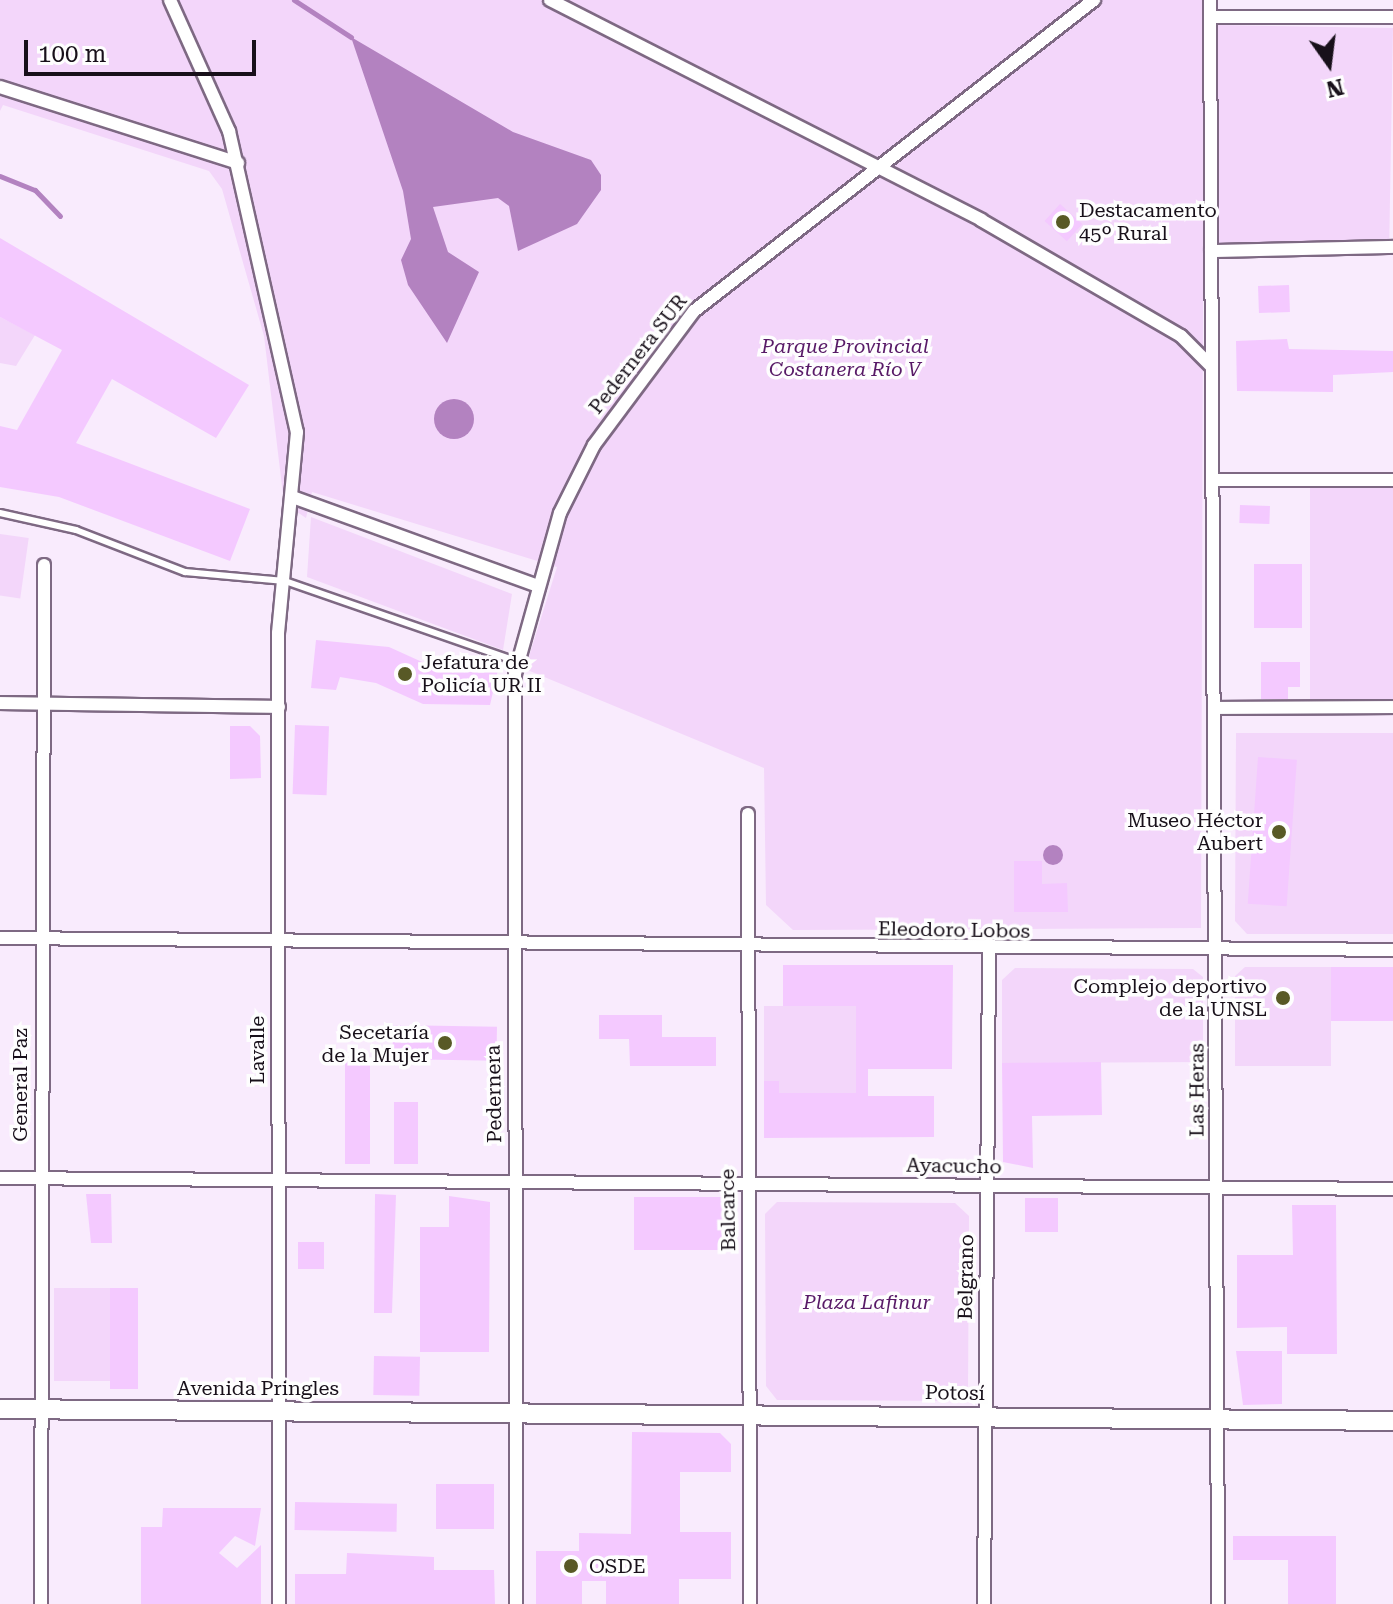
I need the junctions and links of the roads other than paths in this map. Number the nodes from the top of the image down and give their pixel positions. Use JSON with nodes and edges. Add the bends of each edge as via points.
{"nodes":[{"id":1,"x":170,"y":0,"type":"edge"},
{"id":2,"x":550,"y":0,"type":"edge"},
{"id":3,"x":1094,"y":0,"type":"edge"},
{"id":4,"x":1210,"y":0,"type":"edge"},
{"id":5,"x":1211,"y":17,"type":"junction"},
{"id":6,"x":1393,"y":17,"type":"edge"},
{"id":7,"x":0,"y":87,"type":"edge"},
{"id":8,"x":238,"y":163,"type":"junction"},
{"id":9,"x":875,"y":167,"type":"junction"},
{"id":10,"x":1393,"y":247,"type":"edge"},
{"id":11,"x":1211,"y":251,"type":"junction"},
{"id":12,"x":1211,"y":366,"type":"junction"},
{"id":13,"x":1212,"y":480,"type":"junction"},
{"id":14,"x":1393,"y":480,"type":"edge"},
{"id":15,"x":295,"y":498,"type":"junction"},
{"id":16,"x":0,"y":513,"type":"edge"},
{"id":17,"x":44,"y":565,"type":"dead end"},
{"id":18,"x":285,"y":581,"type":"junction"},
{"id":19,"x":538,"y":586,"type":"junction"},
{"id":20,"x":516,"y":661,"type":"junction"},
{"id":21,"x":0,"y":703,"type":"edge"},
{"id":22,"x":45,"y":703,"type":"junction"},
{"id":23,"x":279,"y":707,"type":"junction"},
{"id":24,"x":1393,"y":707,"type":"edge"},
{"id":25,"x":1215,"y":708,"type":"junction"},
{"id":26,"x":748,"y":814,"type":"dead end"},
{"id":27,"x":0,"y":938,"type":"edge"},
{"id":28,"x":39,"y":939,"type":"junction"},
{"id":29,"x":277,"y":941,"type":"junction"},
{"id":30,"x":514,"y":946,"type":"junction"},
{"id":31,"x":747,"y":947,"type":"junction"},
{"id":32,"x":1393,"y":950,"type":"edge"},
{"id":33,"x":989,"y":951,"type":"junction"},
{"id":34,"x":1219,"y":951,"type":"junction"},
{"id":35,"x":0,"y":1178,"type":"edge"},
{"id":36,"x":40,"y":1178,"type":"junction"},
{"id":37,"x":277,"y":1179,"type":"junction"},
{"id":38,"x":515,"y":1183,"type":"junction"},
{"id":39,"x":748,"y":1185,"type":"junction"},
{"id":40,"x":1217,"y":1186,"type":"junction"},
{"id":41,"x":988,"y":1187,"type":"junction"},
{"id":42,"x":1393,"y":1189,"type":"edge"},
{"id":43,"x":0,"y":1409,"type":"edge"},
{"id":44,"x":40,"y":1409,"type":"junction"},
{"id":45,"x":277,"y":1410,"type":"junction"},
{"id":46,"x":516,"y":1410,"type":"junction"},
{"id":47,"x":750,"y":1412,"type":"junction"},
{"id":48,"x":986,"y":1415,"type":"junction"},
{"id":49,"x":1216,"y":1419,"type":"junction"},
{"id":50,"x":1393,"y":1421,"type":"edge"},
{"id":51,"x":41,"y":1604,"type":"edge"},
{"id":52,"x":279,"y":1604,"type":"edge"},
{"id":53,"x":516,"y":1604,"type":"edge"},
{"id":54,"x":750,"y":1604,"type":"edge"},
{"id":55,"x":984,"y":1604,"type":"edge"},
{"id":56,"x":1218,"y":1604,"type":"edge"}],
"edges":[{"from":1,"to":8,"type":"street","name":"Lavalle","via":[[212,85]]},
{"from":2,"to":9,"type":"street"},
{"from":3,"to":9,"type":"street","name":"Pedernera SUR"},
{"from":4,"to":5,"type":"street","name":"Las Heras"},
{"from":5,"to":6,"type":"street"},
{"from":5,"to":11,"type":"street","name":"Las Heras"},
{"from":7,"to":8,"type":"street"},
{"from":8,"to":15,"type":"street","name":"Lavalle","via":[[293,395]]},
{"from":9,"to":12,"type":"street","via":[[1168,328]]},
{"from":9,"to":19,"type":"street","name":"Pedernera SUR","via":[[694,311],[594,445],[560,513]]},
{"from":10,"to":11,"type":"street"},
{"from":11,"to":12,"type":"street","name":"Las Heras"},
{"from":12,"to":13,"type":"street","name":"Las Heras"},
{"from":13,"to":14,"type":"street"},
{"from":13,"to":25,"type":"street","name":"Las Heras"},
{"from":15,"to":18,"type":"street","name":"Lavalle"},
{"from":15,"to":19,"type":"street"},
{"from":16,"to":18,"type":"lane","via":[[76,530],[185,572]]},
{"from":17,"to":22,"type":"street","name":"General Paz"},
{"from":18,"to":20,"type":"lane"},
{"from":18,"to":23,"type":"street","name":"Lavalle"},
{"from":19,"to":20,"type":"street","name":"Pedernera"},
{"from":20,"to":30,"type":"street","name":"Pedernera"},
{"from":21,"to":22,"type":"street"},
{"from":22,"to":23,"type":"street"},
{"from":22,"to":28,"type":"street","name":"General Paz"},
{"from":23,"to":29,"type":"street","name":"Lavalle"},
{"from":24,"to":25,"type":"street"},
{"from":25,"to":34,"type":"street","name":"Las Heras"},
{"from":26,"to":31,"type":"street","name":"Balcarce"},
{"from":27,"to":28,"type":"street","name":"Eleodoro Lobos"},
{"from":28,"to":29,"type":"street","name":"Eleodoro Lobos"},
{"from":28,"to":36,"type":"street","name":"General Paz"},
{"from":29,"to":30,"type":"street","name":"Eleodoro Lobos"},
{"from":29,"to":37,"type":"street","name":"Lavalle"},
{"from":30,"to":31,"type":"street","name":"Eleodoro Lobos"},
{"from":30,"to":38,"type":"street","name":"Pedernera"},
{"from":31,"to":33,"type":"street","name":"Eleodoro Lobos"},
{"from":31,"to":39,"type":"street","name":"Balcarce"},
{"from":32,"to":34,"type":"street","name":"Eleodoro Lobos"},
{"from":33,"to":34,"type":"street","name":"Eleodoro Lobos"},
{"from":33,"to":41,"type":"street","name":"Belgrano"},
{"from":34,"to":40,"type":"street","name":"Las Heras"},
{"from":35,"to":36,"type":"street","name":"Ayacucho"},
{"from":36,"to":37,"type":"street","name":"Ayacucho"},
{"from":36,"to":44,"type":"street","name":"General Paz"},
{"from":37,"to":38,"type":"street","name":"Ayacucho"},
{"from":37,"to":45,"type":"street","name":"Lavalle"},
{"from":38,"to":39,"type":"street","name":"Ayacucho"},
{"from":38,"to":46,"type":"street","name":"Pedernera"},
{"from":39,"to":41,"type":"street","name":"Ayacucho"},
{"from":39,"to":47,"type":"street","name":"Balcarce"},
{"from":40,"to":41,"type":"street","name":"Ayacucho"},
{"from":40,"to":42,"type":"street","name":"Ayacucho"},
{"from":40,"to":49,"type":"street","name":"Las Heras"},
{"from":41,"to":48,"type":"street","name":"Belgrano"},
{"from":43,"to":44,"type":"main road","name":"Avenida Pringles"},
{"from":44,"to":45,"type":"main road","name":"Avenida Pringles"},
{"from":44,"to":51,"type":"street","name":"General Paz"},
{"from":45,"to":46,"type":"main road","name":"Avenida Pringles"},
{"from":45,"to":52,"type":"street","name":"Lavalle"},
{"from":46,"to":47,"type":"main road","name":"Potosí"},
{"from":46,"to":53,"type":"street","name":"Pedernera"},
{"from":47,"to":48,"type":"main road","name":"Potosí"},
{"from":47,"to":54,"type":"street","name":"Balcarce"},
{"from":48,"to":49,"type":"main road","name":"Potosí"},
{"from":48,"to":55,"type":"street","name":"Belgrano"},
{"from":49,"to":50,"type":"main road","name":"Potosí"},
{"from":49,"to":56,"type":"street","name":"Las Heras"}]}
